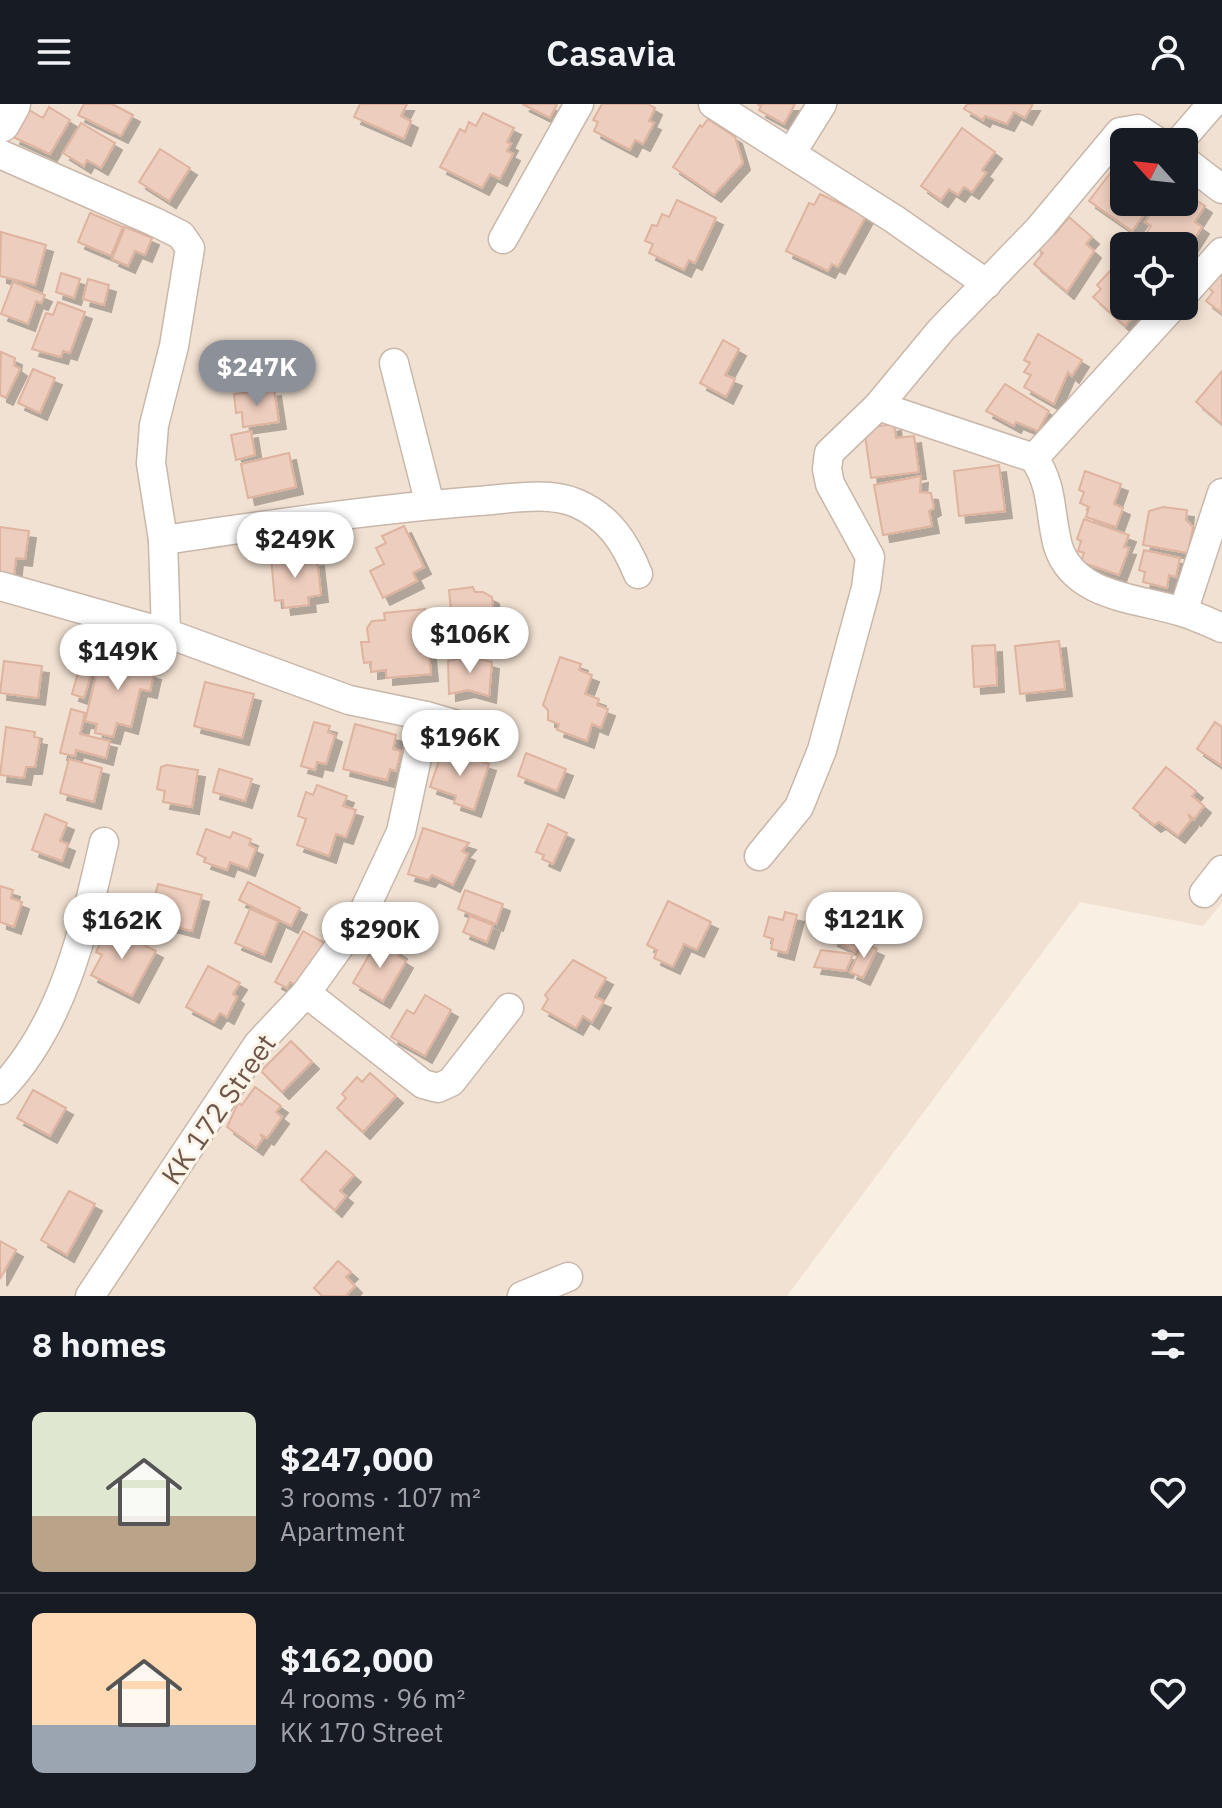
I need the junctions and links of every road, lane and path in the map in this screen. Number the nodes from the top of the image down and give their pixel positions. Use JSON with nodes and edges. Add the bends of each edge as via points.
{"nodes":[{"id":1,"x":10,"y":104,"type":"edge"},
{"id":2,"x":579,"y":104,"type":"edge"},
{"id":3,"x":713,"y":104,"type":"edge"},
{"id":4,"x":822,"y":104,"type":"edge"},
{"id":5,"x":1212,"y":104,"type":"edge"},
{"id":6,"x":0,"y":122,"type":"edge"},
{"id":7,"x":1191,"y":128,"type":"edge"},
{"id":8,"x":1110,"y":143,"type":"edge"},
{"id":9,"x":792,"y":152,"type":"junction"},
{"id":10,"x":0,"y":154,"type":"edge"},
{"id":11,"x":1198,"y":171,"type":"edge"},
{"id":12,"x":1222,"y":189,"type":"edge"},
{"id":13,"x":503,"y":239,"type":"dead end"},
{"id":14,"x":1222,"y":252,"type":"edge"},
{"id":15,"x":1198,"y":279,"type":"edge"},
{"id":16,"x":987,"y":284,"type":"junction"},
{"id":17,"x":1160,"y":320,"type":"edge"},
{"id":18,"x":394,"y":363,"type":"dead end"},
{"id":19,"x":878,"y":406,"type":"junction"},
{"id":20,"x":1034,"y":458,"type":"junction"},
{"id":21,"x":1222,"y":493,"type":"edge"},
{"id":22,"x":430,"y":505,"type":"junction"},
{"id":23,"x":163,"y":540,"type":"junction"},
{"id":24,"x":638,"y":574,"type":"dead end"},
{"id":25,"x":0,"y":586,"type":"edge"},
{"id":26,"x":1183,"y":612,"type":"junction"},
{"id":27,"x":1222,"y":628,"type":"edge"},
{"id":28,"x":166,"y":633,"type":"junction"},
{"id":29,"x":426,"y":716,"type":"junction"},
{"id":30,"x":485,"y":733,"type":"dead end"},
{"id":31,"x":104,"y":842,"type":"dead end"},
{"id":32,"x":759,"y":856,"type":"dead end"},
{"id":33,"x":1222,"y":870,"type":"edge"},
{"id":34,"x":1204,"y":893,"type":"dead end"},
{"id":35,"x":306,"y":993,"type":"junction"},
{"id":36,"x":509,"y":1008,"type":"dead end"},
{"id":37,"x":0,"y":1090,"type":"edge"},
{"id":38,"x":568,"y":1277,"type":"dead end"},
{"id":39,"x":90,"y":1296,"type":"edge"},
{"id":40,"x":522,"y":1296,"type":"edge"}],
"edges":[{"from":1,"to":6,"type":"main road"},
{"from":2,"to":13,"type":"street"},
{"from":3,"to":9,"type":"street"},
{"from":4,"to":9,"type":"street"},
{"from":5,"to":7,"type":"street"},
{"from":8,"to":16,"type":"street"},
{"from":9,"to":16,"type":"street"},
{"from":10,"to":23,"type":"street","via":[[155,222],[181,235],[190,248],[154,425],[151,463]]},
{"from":11,"to":12,"type":"street"},
{"from":14,"to":15,"type":"street"},
{"from":16,"to":19,"type":"street"},
{"from":17,"to":20,"type":"street"},
{"from":18,"to":22,"type":"street"},
{"from":19,"to":20,"type":"street"},
{"from":19,"to":32,"type":"street","via":[[829,453],[827,469],[843,511],[870,557],[846,666],[799,807]]},
{"from":20,"to":26,"type":"street","via":[[1047,478],[1059,547],[1073,573],[1105,593]]},
{"from":21,"to":26,"type":"street"},
{"from":22,"to":23,"type":"street"},
{"from":22,"to":24,"type":"street","via":[[528,498],[573,502],[599,516],[625,542]]},
{"from":23,"to":28,"type":"street"},
{"from":25,"to":28,"type":"street"},
{"from":26,"to":27,"type":"street"},
{"from":28,"to":29,"type":"street","via":[[349,700]]},
{"from":29,"to":30,"type":"street"},
{"from":29,"to":35,"type":"street","name":"KK 172 Street","via":[[401,832],[362,915]]},
{"from":31,"to":37,"type":"street","via":[[66,984],[19,1070]]},
{"from":33,"to":34,"type":"street"},
{"from":35,"to":36,"type":"street","via":[[423,1084],[438,1088],[451,1082]]},
{"from":35,"to":39,"type":"street","name":"KK 172 Street","via":[[250,1055]]},
{"from":38,"to":40,"type":"street"}]}
